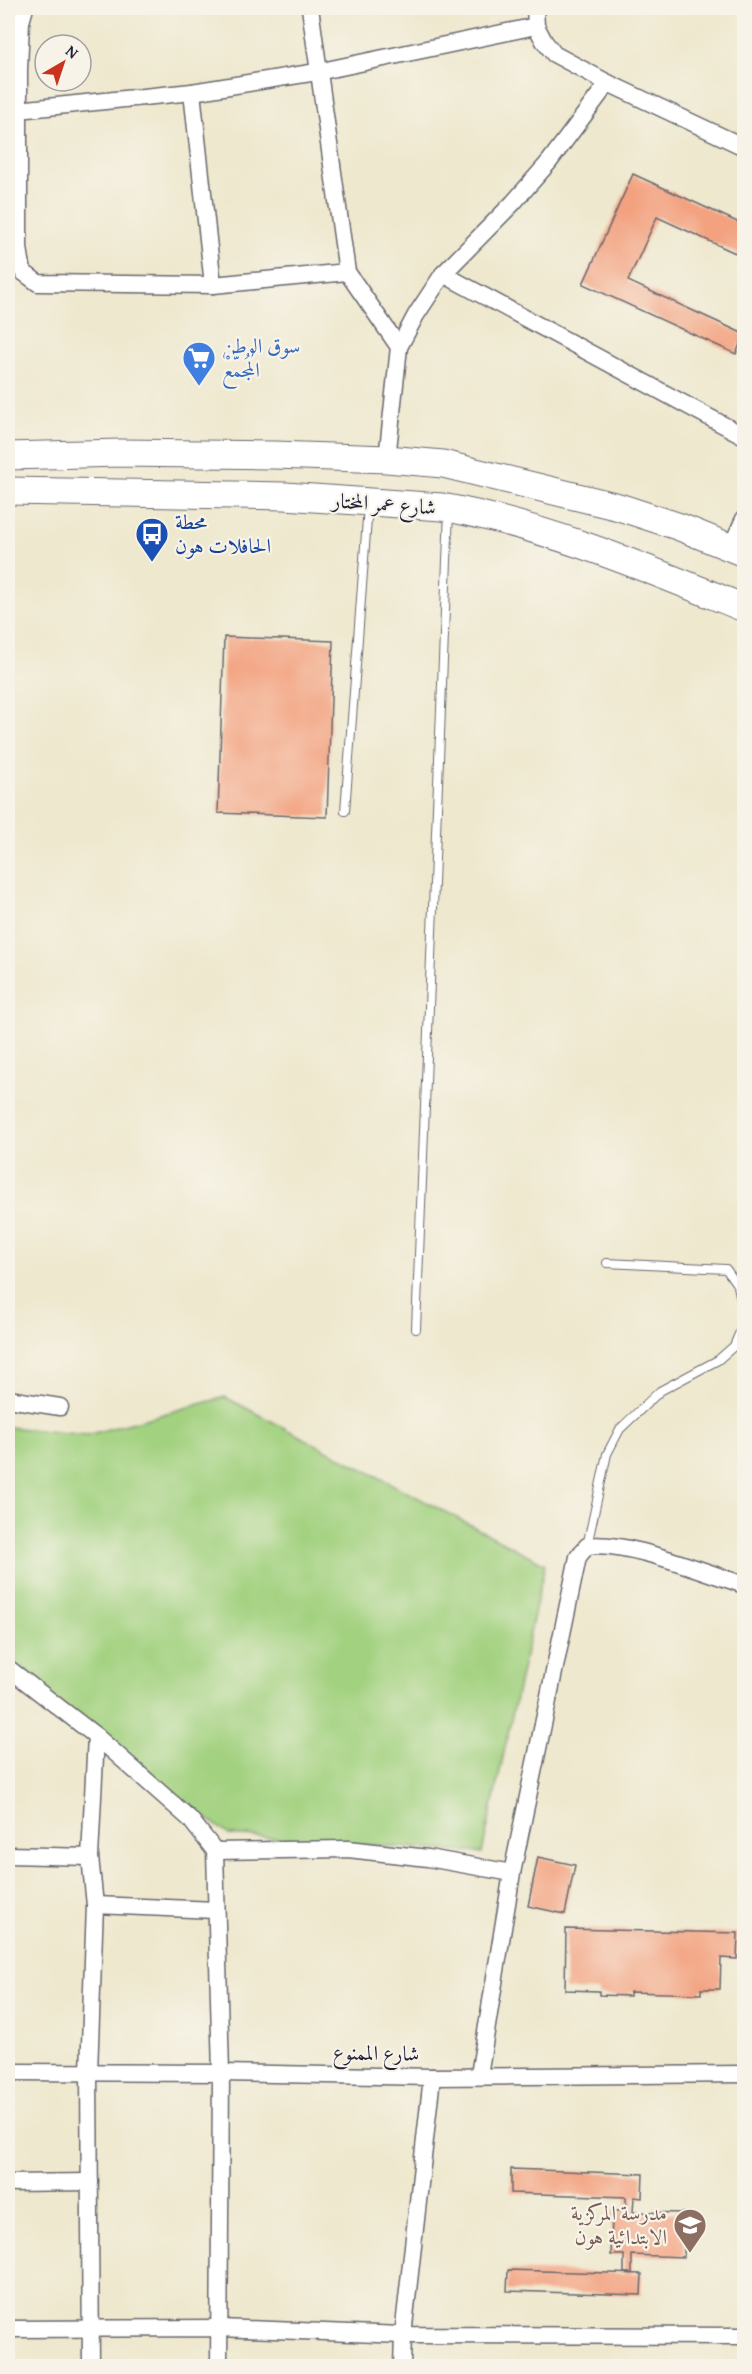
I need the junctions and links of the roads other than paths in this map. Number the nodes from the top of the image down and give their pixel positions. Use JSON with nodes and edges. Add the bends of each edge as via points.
{"nodes":[{"id":1,"x":25,"y":8,"type":"edge"},
{"id":2,"x":310,"y":8,"type":"edge"},
{"id":3,"x":535,"y":8,"type":"edge"},
{"id":4,"x":536,"y":26,"type":"junction"},
{"id":5,"x":317,"y":72,"type":"junction"},
{"id":6,"x":608,"y":83,"type":"junction"},
{"id":7,"x":192,"y":92,"type":"junction"},
{"id":8,"x":18,"y":110,"type":"junction"},
{"id":9,"x":744,"y":147,"type":"edge"},
{"id":10,"x":347,"y":272,"type":"junction"},
{"id":11,"x":443,"y":274,"type":"junction"},
{"id":12,"x":213,"y":285,"type":"junction"},
{"id":13,"x":399,"y":347,"type":"junction"},
{"id":14,"x":744,"y":436,"type":"edge"},
{"id":15,"x":8,"y":456,"type":"edge"},
{"id":16,"x":387,"y":459,"type":"junction"},
{"id":17,"x":467,"y":469,"type":"junction"},
{"id":18,"x":8,"y":491,"type":"edge"},
{"id":19,"x":368,"y":502,"type":"junction"},
{"id":20,"x":457,"y":510,"type":"junction"},
{"id":21,"x":744,"y":519,"type":"edge"},
{"id":22,"x":738,"y":550,"type":"edge"},
{"id":23,"x":744,"y":608,"type":"edge"},
{"id":24,"x":345,"y":811,"type":"dead end"},
{"id":25,"x":608,"y":1263,"type":"dead end"},
{"id":26,"x":744,"y":1314,"type":"edge"},
{"id":27,"x":744,"y":1322,"type":"edge"},
{"id":28,"x":416,"y":1329,"type":"dead end"},
{"id":29,"x":8,"y":1399,"type":"edge"},
{"id":30,"x":60,"y":1407,"type":"dead end"},
{"id":31,"x":586,"y":1546,"type":"junction"},
{"id":32,"x":744,"y":1585,"type":"edge"},
{"id":33,"x":8,"y":1668,"type":"edge"},
{"id":34,"x":96,"y":1736,"type":"junction"},
{"id":35,"x":215,"y":1851,"type":"junction"},
{"id":36,"x":8,"y":1855,"type":"edge"},
{"id":37,"x":90,"y":1857,"type":"junction"},
{"id":38,"x":512,"y":1874,"type":"junction"},
{"id":39,"x":95,"y":1905,"type":"junction"},
{"id":40,"x":216,"y":1910,"type":"junction"},
{"id":41,"x":8,"y":2072,"type":"edge"},
{"id":42,"x":89,"y":2072,"type":"junction"},
{"id":43,"x":221,"y":2073,"type":"junction"},
{"id":44,"x":744,"y":2074,"type":"edge"},
{"id":45,"x":479,"y":2075,"type":"junction"},
{"id":46,"x":432,"y":2077,"type":"junction"},
{"id":47,"x":90,"y":2182,"type":"junction"},
{"id":48,"x":8,"y":2183,"type":"edge"},
{"id":49,"x":91,"y":2328,"type":"junction"},
{"id":50,"x":219,"y":2328,"type":"junction"},
{"id":51,"x":8,"y":2329,"type":"edge"},
{"id":52,"x":403,"y":2336,"type":"junction"},
{"id":53,"x":744,"y":2336,"type":"edge"},
{"id":54,"x":90,"y":2367,"type":"edge"},
{"id":55,"x":219,"y":2367,"type":"edge"},
{"id":56,"x":402,"y":2367,"type":"edge"}],
"edges":[{"from":1,"to":8,"type":"street","via":[[21,22]]},
{"from":2,"to":5,"type":"street"},
{"from":3,"to":4,"type":"street"},
{"from":4,"to":5,"type":"street"},
{"from":4,"to":6,"type":"street","via":[[554,54]]},
{"from":5,"to":7,"type":"street"},
{"from":5,"to":10,"type":"street"},
{"from":6,"to":9,"type":"street"},
{"from":6,"to":11,"type":"street","via":[[549,162]]},
{"from":7,"to":8,"type":"street"},
{"from":7,"to":12,"type":"street"},
{"from":8,"to":12,"type":"street","via":[[19,248],[23,272],[38,283]]},
{"from":10,"to":12,"type":"street"},
{"from":10,"to":13,"type":"street"},
{"from":11,"to":13,"type":"street"},
{"from":11,"to":14,"type":"street"},
{"from":13,"to":16,"type":"street"},
{"from":15,"to":16,"type":"main road","name":"شارع عمر المختار","via":[[120,453]]},
{"from":16,"to":17,"type":"main road","name":"شارع عمر المختار"},
{"from":17,"to":20,"type":"main road"},
{"from":17,"to":22,"type":"main road","name":"شارع عمر المختار","via":[[619,507]]},
{"from":18,"to":19,"type":"main road","name":"شارع عمر المختار","via":[[285,496]]},
{"from":19,"to":20,"type":"main road","name":"شارع عمر المختار"},
{"from":19,"to":24,"type":"lane"},
{"from":20,"to":23,"type":"main road","name":"شارع عمر المختار","via":[[614,554]]},
{"from":20,"to":28,"type":"lane"},
{"from":21,"to":22,"type":"street"},
{"from":25,"to":26,"type":"lane","via":[[726,1269],[738,1286]]},
{"from":27,"to":31,"type":"lane","via":[[734,1346],[718,1360],[660,1391],[620,1429],[607,1454]]},
{"from":29,"to":30,"type":"street"},
{"from":31,"to":32,"type":"street","via":[[625,1548]]},
{"from":31,"to":38,"type":"street","via":[[578,1557]]},
{"from":33,"to":34,"type":"street"},
{"from":34,"to":35,"type":"street","via":[[190,1819]]},
{"from":34,"to":37,"type":"street"},
{"from":35,"to":38,"type":"street","via":[[348,1849],[428,1858]]},
{"from":35,"to":40,"type":"street"},
{"from":36,"to":37,"type":"street"},
{"from":37,"to":39,"type":"street"},
{"from":38,"to":45,"type":"street"},
{"from":39,"to":40,"type":"street"},
{"from":39,"to":42,"type":"street"},
{"from":40,"to":43,"type":"street"},
{"from":41,"to":42,"type":"street","name":"شارع الممنوع"},
{"from":42,"to":43,"type":"street","name":"شارع الممنوع"},
{"from":42,"to":47,"type":"street"},
{"from":43,"to":46,"type":"street","name":"شارع الممنوع"},
{"from":43,"to":50,"type":"street"},
{"from":44,"to":45,"type":"street","name":"شارع الممنوع"},
{"from":45,"to":46,"type":"street","name":"شارع الممنوع"},
{"from":46,"to":52,"type":"street"},
{"from":47,"to":48,"type":"street"},
{"from":47,"to":49,"type":"street"},
{"from":49,"to":50,"type":"street"},
{"from":49,"to":51,"type":"street"},
{"from":49,"to":54,"type":"street"},
{"from":50,"to":52,"type":"street"},
{"from":50,"to":55,"type":"street"},
{"from":52,"to":53,"type":"street"},
{"from":52,"to":56,"type":"street"}]}
